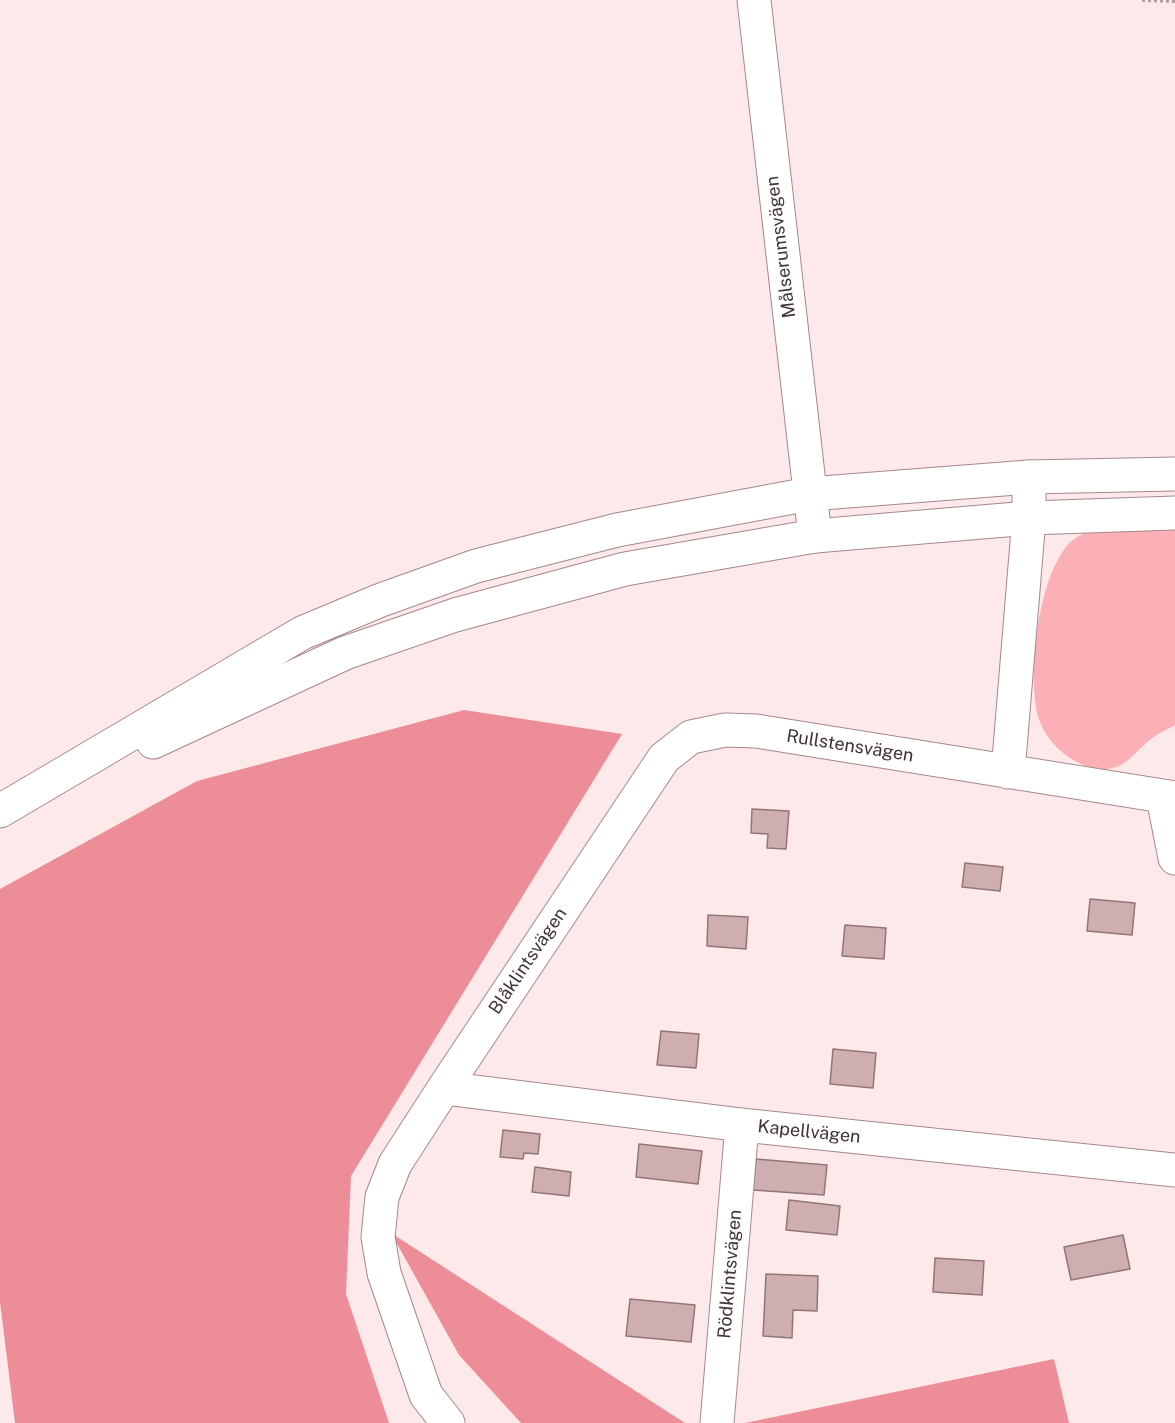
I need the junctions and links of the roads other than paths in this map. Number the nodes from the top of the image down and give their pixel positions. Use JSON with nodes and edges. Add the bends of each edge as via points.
{"nodes":[{"id":1,"x":754,"y":0,"type":"edge"},
{"id":2,"x":1175,"y":474,"type":"edge"},
{"id":3,"x":1029,"y":477,"type":"junction"},
{"id":4,"x":809,"y":494,"type":"junction"},
{"id":5,"x":1175,"y":513,"type":"edge"},
{"id":6,"x":1029,"y":518,"type":"junction"},
{"id":7,"x":815,"y":536,"type":"junction"},
{"id":8,"x":691,"y":737,"type":"joint"},
{"id":9,"x":1008,"y":772,"type":"junction"},
{"id":10,"x":1169,"y":797,"type":"edge"},
{"id":11,"x":0,"y":811,"type":"edge"},
{"id":12,"x":1175,"y":858,"type":"edge"},
{"id":13,"x":444,"y":1088,"type":"junction"},
{"id":14,"x":742,"y":1125,"type":"junction"},
{"id":15,"x":1175,"y":1170,"type":"edge"},
{"id":16,"x":448,"y":1423,"type":"edge"},
{"id":17,"x":717,"y":1423,"type":"edge"}],
"edges":[{"from":1,"to":4,"type":"street","name":"Målserumsvägen"},
{"from":2,"to":3,"type":"street"},
{"from":3,"to":4,"type":"street"},
{"from":3,"to":6,"type":"street"},
{"from":4,"to":7,"type":"street","name":"Målserumsvägen"},
{"from":4,"to":11,"type":"street","via":[[617,530],[476,566],[381,600],[302,633]]},
{"from":5,"to":6,"type":"street"},
{"from":6,"to":7,"type":"street"},
{"from":6,"to":9,"type":"street"},
{"from":7,"to":11,"type":"street","via":[[625,569],[454,615],[345,653]]},
{"from":8,"to":9,"type":"street","name":"Rullstensvägen","via":[[725,730],[756,730]]},
{"from":8,"to":13,"type":"street","name":"Blåklintsvägen","via":[[664,758]]},
{"from":9,"to":10,"type":"street","name":"Rullstensvägen"},
{"from":10,"to":12,"type":"street"},
{"from":13,"to":14,"type":"street","name":"Kapellvägen"},
{"from":13,"to":16,"type":"street","name":"Blåklintsvägen","via":[[395,1164],[382,1197],[378,1237],[384,1273],[426,1395]]},
{"from":14,"to":15,"type":"street","name":"Kapellvägen"},
{"from":14,"to":17,"type":"street","name":"Rödklintsvägen"}]}
